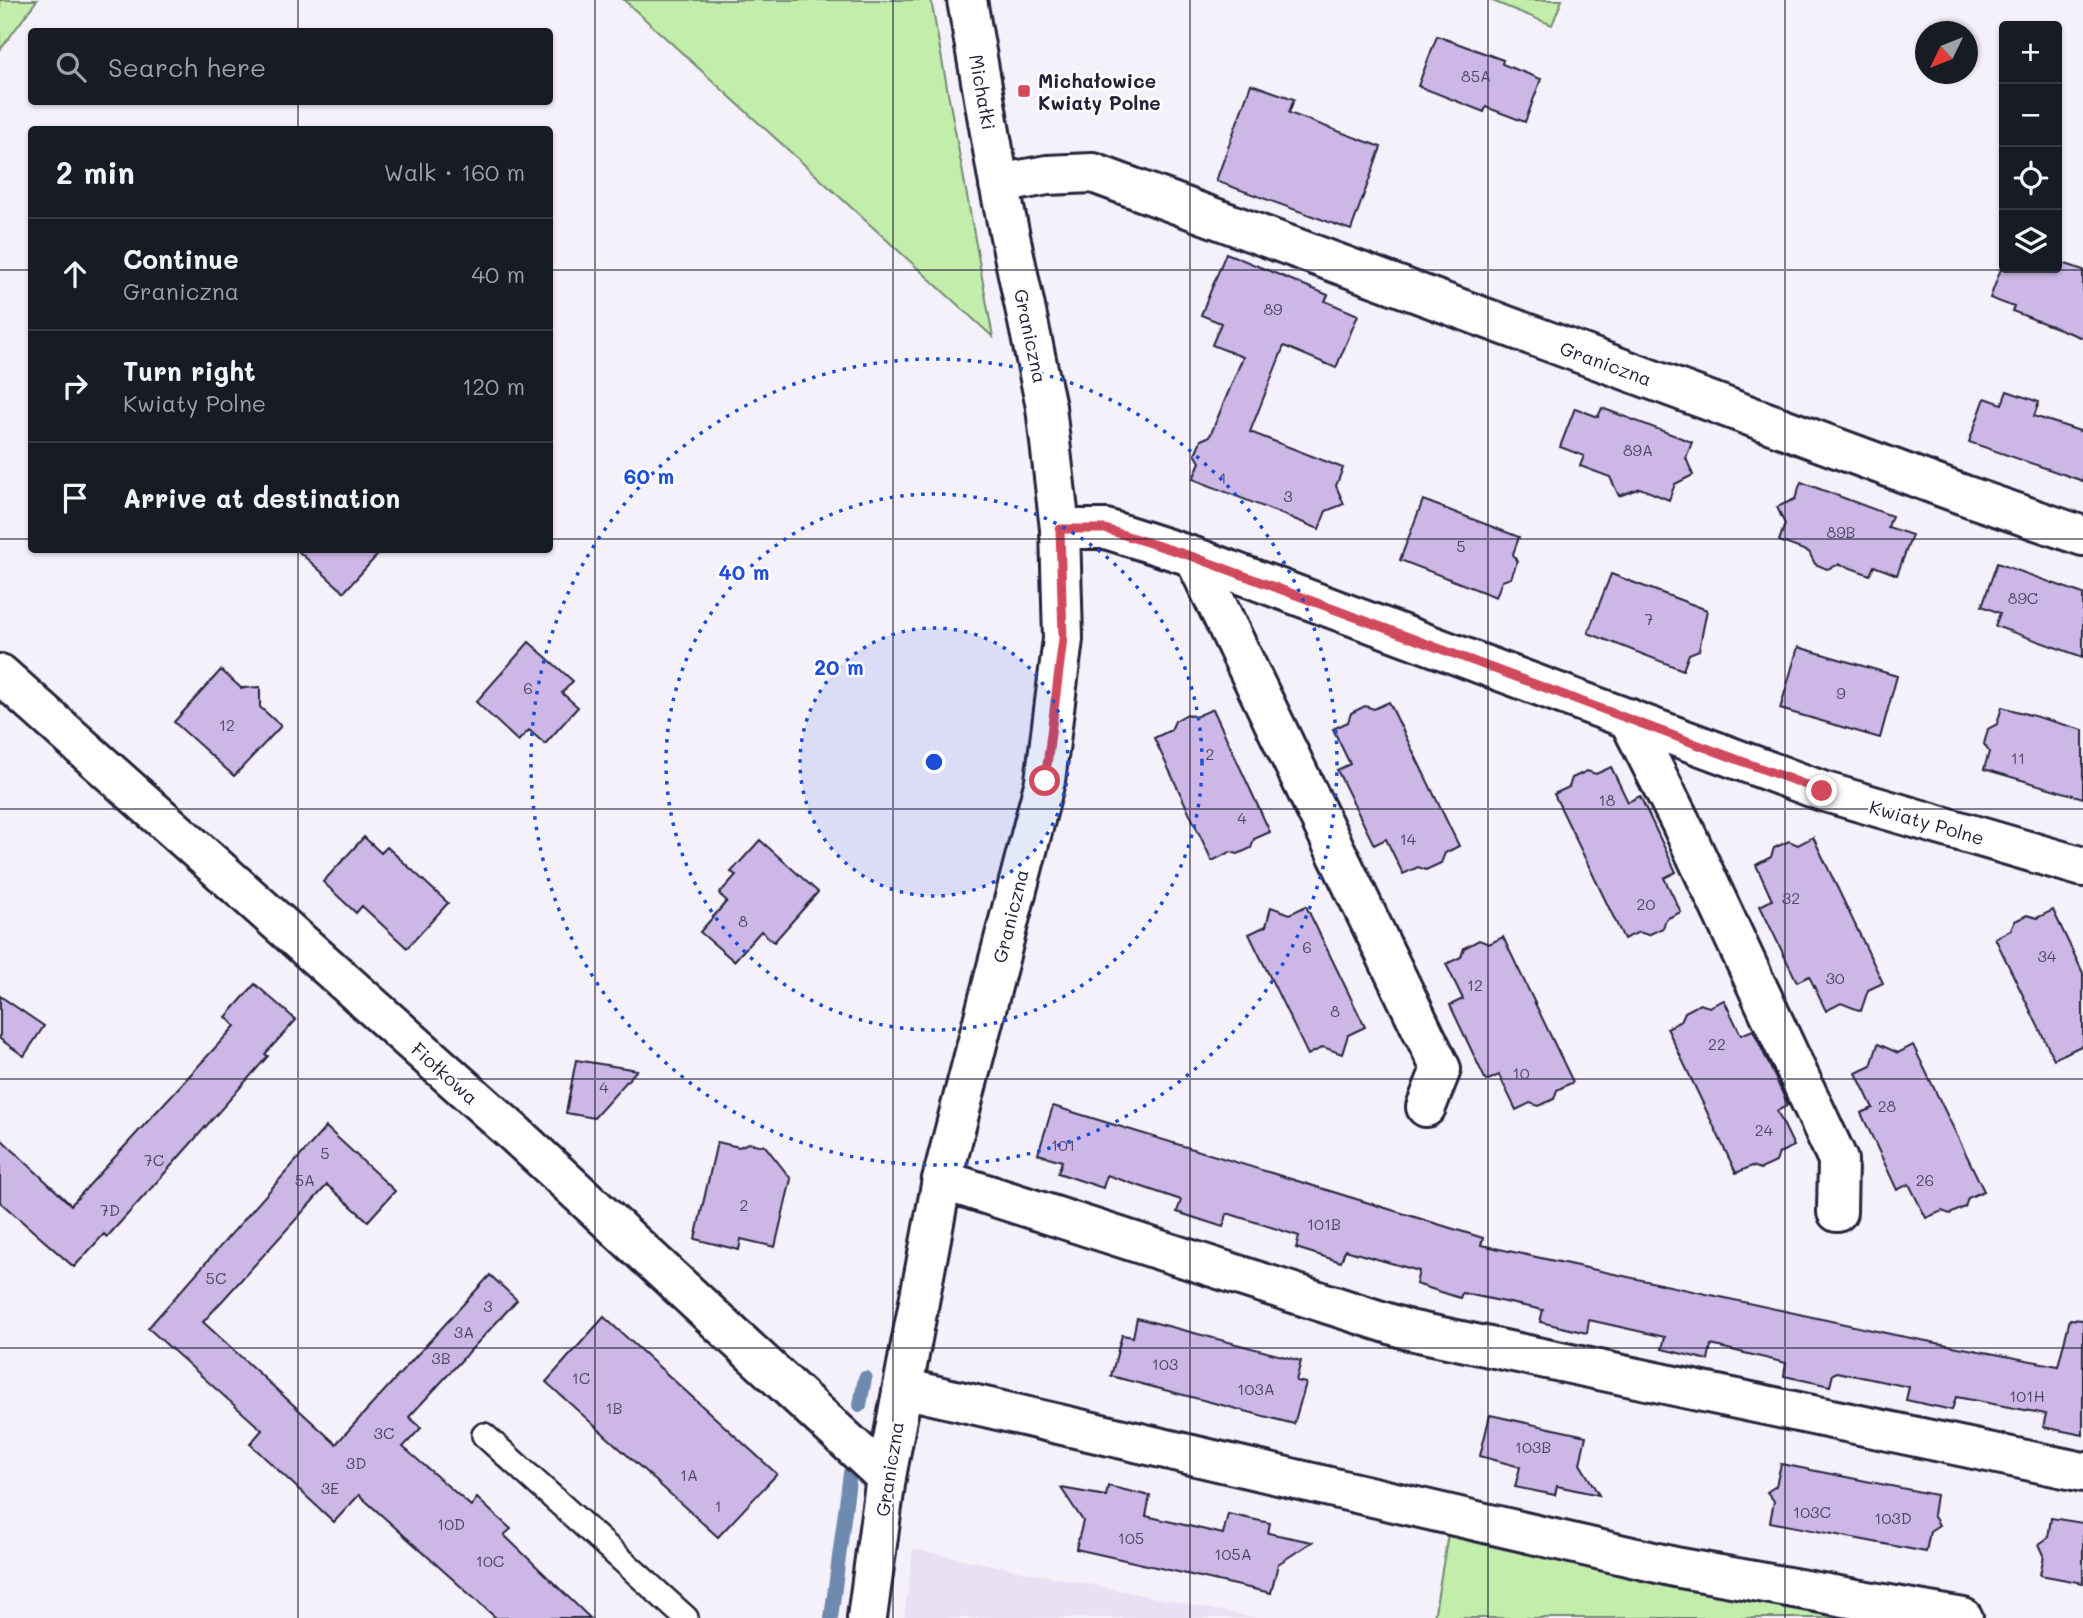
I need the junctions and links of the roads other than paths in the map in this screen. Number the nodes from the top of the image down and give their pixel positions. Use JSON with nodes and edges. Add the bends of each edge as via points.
{"nodes":[{"id":1,"x":967,"y":0,"type":"edge"},
{"id":2,"x":999,"y":184,"type":"junction"},
{"id":3,"x":1060,"y":529,"type":"junction"},
{"id":4,"x":2083,"y":536,"type":"edge"},
{"id":5,"x":1194,"y":557,"type":"junction"},
{"id":6,"x":0,"y":674,"type":"edge"},
{"id":7,"x":1628,"y":719,"type":"junction"},
{"id":8,"x":2083,"y":867,"type":"edge"},
{"id":9,"x":1426,"y":1107,"type":"dead end"},
{"id":10,"x":942,"y":1180,"type":"junction"},
{"id":11,"x":1837,"y":1212,"type":"dead end"},
{"id":12,"x":903,"y":1388,"type":"junction"},
{"id":13,"x":484,"y":1435,"type":"dead end"},
{"id":14,"x":2083,"y":1472,"type":"edge"},
{"id":15,"x":886,"y":1477,"type":"junction"},
{"id":16,"x":685,"y":1618,"type":"edge"},
{"id":17,"x":867,"y":1618,"type":"edge"},
{"id":18,"x":1963,"y":1618,"type":"edge"}],
"edges":[{"from":1,"to":2,"type":"street","name":"Michałki"},
{"from":2,"to":3,"type":"street","name":"Graniczna","via":[[1045,407]]},
{"from":2,"to":4,"type":"street","name":"Graniczna","via":[[1093,173]]},
{"from":3,"to":5,"type":"street","name":"Kwiaty Polne","via":[[1105,529]]},
{"from":3,"to":10,"type":"street","name":"Graniczna","via":[[1063,639],[1045,781]]},
{"from":5,"to":7,"type":"street","name":"Kwiaty Polne"},
{"from":5,"to":9,"type":"street","via":[[1441,1069]]},
{"from":6,"to":15,"type":"street","name":"Fiołkowa","via":[[513,1133]]},
{"from":7,"to":8,"type":"street","name":"Kwiaty Polne","via":[[1822,791]]},
{"from":7,"to":11,"type":"street","via":[[1839,1160]]},
{"from":10,"to":12,"type":"street","name":"Graniczna"},
{"from":10,"to":14,"type":"street","via":[[1409,1330]]},
{"from":12,"to":15,"type":"street","name":"Graniczna"},
{"from":12,"to":18,"type":"street","via":[[1675,1567]]},
{"from":13,"to":16,"type":"lane"},
{"from":15,"to":17,"type":"street","name":"Graniczna"}]}
